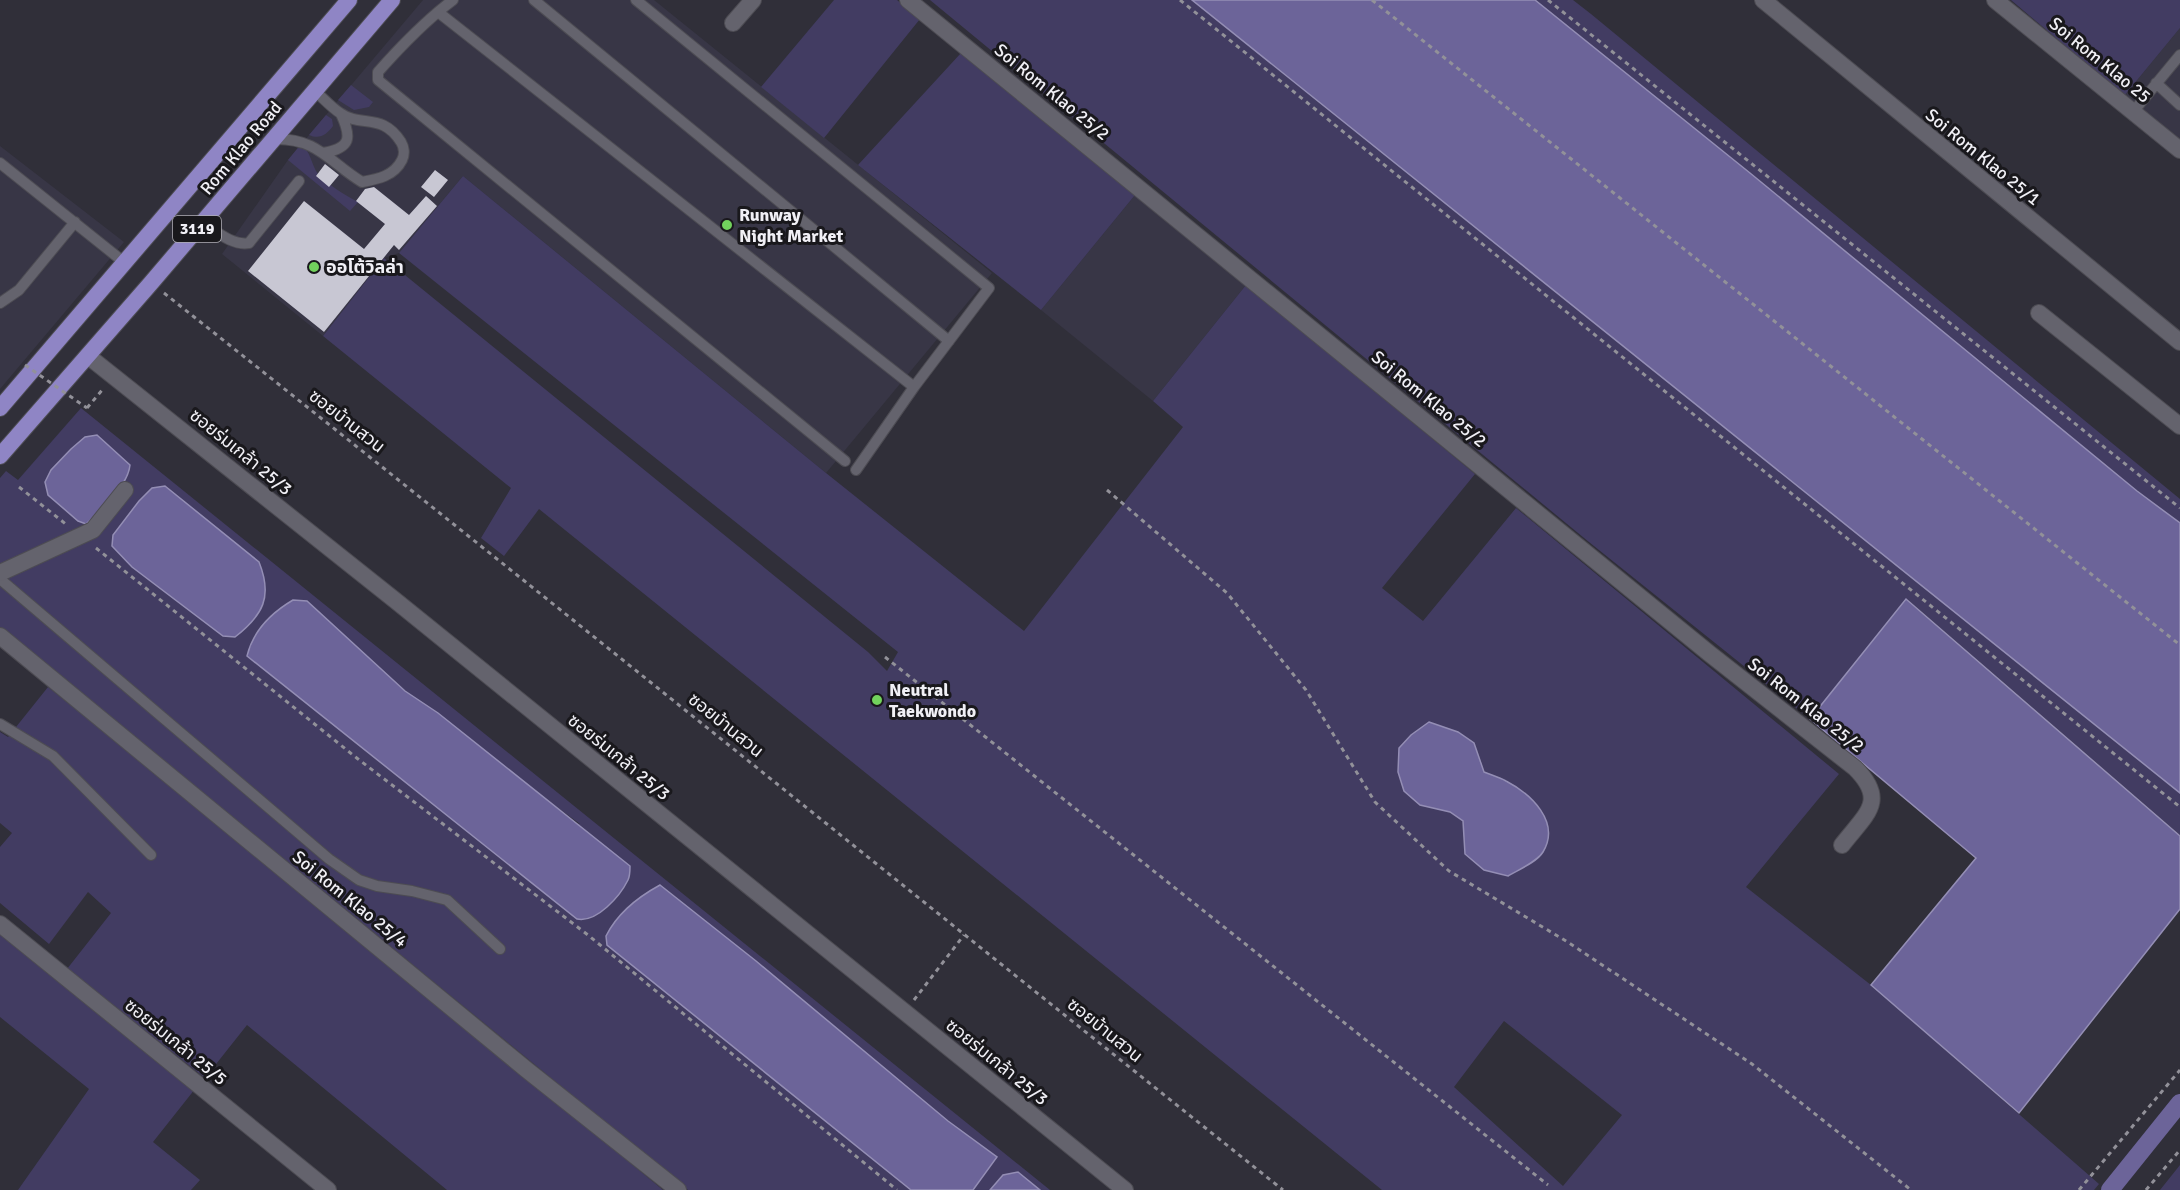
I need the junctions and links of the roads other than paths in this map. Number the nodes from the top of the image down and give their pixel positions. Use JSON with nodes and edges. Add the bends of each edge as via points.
{"nodes":[{"id":1,"x":349,"y":0,"type":"edge"},
{"id":2,"x":392,"y":0,"type":"edge"},
{"id":3,"x":453,"y":0,"type":"edge"},
{"id":4,"x":534,"y":0,"type":"edge"},
{"id":5,"x":636,"y":0,"type":"edge"},
{"id":6,"x":753,"y":0,"type":"edge"},
{"id":7,"x":908,"y":0,"type":"edge"},
{"id":8,"x":1763,"y":0,"type":"edge"},
{"id":9,"x":1995,"y":0,"type":"edge"},
{"id":10,"x":438,"y":12,"type":"junction"},
{"id":11,"x":733,"y":23,"type":"dead end"},
{"id":12,"x":2180,"y":55,"type":"edge"},
{"id":13,"x":2156,"y":83,"type":"junction"},
{"id":14,"x":315,"y":91,"type":"junction"},
{"id":15,"x":2180,"y":105,"type":"edge"},
{"id":16,"x":2133,"y":112,"type":"junction"},
{"id":17,"x":341,"y":114,"type":"junction"},
{"id":18,"x":274,"y":139,"type":"junction"},
{"id":19,"x":2180,"y":150,"type":"edge"},
{"id":20,"x":323,"y":153,"type":"junction"},
{"id":21,"x":1,"y":165,"type":"edge"},
{"id":22,"x":300,"y":181,"type":"dead end"},
{"id":23,"x":75,"y":222,"type":"junction"},
{"id":24,"x":203,"y":223,"type":"junction"},
{"id":25,"x":125,"y":263,"type":"junction"},
{"id":26,"x":0,"y":303,"type":"edge"},
{"id":27,"x":2039,"y":313,"type":"dead end"},
{"id":28,"x":949,"y":341,"type":"junction"},
{"id":29,"x":2180,"y":342,"type":"edge"},
{"id":30,"x":88,"y":356,"type":"junction"},
{"id":31,"x":914,"y":387,"type":"junction"},
{"id":32,"x":0,"y":408,"type":"edge"},
{"id":33,"x":2180,"y":426,"type":"edge"},
{"id":34,"x":0,"y":456,"type":"edge"},
{"id":35,"x":845,"y":461,"type":"dead end"},
{"id":36,"x":856,"y":470,"type":"dead end"},
{"id":37,"x":125,"y":490,"type":"dead end"},
{"id":38,"x":0,"y":573,"type":"edge"},
{"id":39,"x":0,"y":579,"type":"edge"},
{"id":40,"x":0,"y":636,"type":"edge"},
{"id":41,"x":0,"y":724,"type":"edge"},
{"id":42,"x":1842,"y":844,"type":"dead end"},
{"id":43,"x":151,"y":855,"type":"dead end"},
{"id":44,"x":0,"y":924,"type":"edge"},
{"id":45,"x":500,"y":948,"type":"dead end"},
{"id":46,"x":328,"y":1190,"type":"edge"},
{"id":47,"x":678,"y":1190,"type":"edge"},
{"id":48,"x":1125,"y":1190,"type":"edge"}],
"edges":[{"from":1,"to":25,"type":"main road","name":"Rom Klao Road","number":"3119"},
{"from":2,"to":14,"type":"main road","name":"Rom Klao Road","number":"3119"},
{"from":3,"to":10,"type":"lane"},
{"from":4,"to":28,"type":"lane"},
{"from":5,"to":28,"type":"lane","via":[[989,288]]},
{"from":6,"to":11,"type":"street"},
{"from":7,"to":42,"type":"street","name":"Soi Rom Klao 25/2","via":[[1855,768],[1872,788],[1872,800],[1869,811]]},
{"from":8,"to":29,"type":"street","name":"Soi Rom Klao 25/1"},
{"from":9,"to":16,"type":"street","name":"Soi Rom Klao 25"},
{"from":10,"to":31,"type":"lane"},
{"from":10,"to":35,"type":"lane","via":[[378,72],[378,80]]},
{"from":12,"to":13,"type":"lane"},
{"from":13,"to":15,"type":"lane"},
{"from":13,"to":16,"type":"lane"},
{"from":14,"to":17,"type":"lane"},
{"from":14,"to":18,"type":"main road","name":"Rom Klao Road","number":"3119"},
{"from":16,"to":19,"type":"street","name":"Soi Rom Klao 25"},
{"from":17,"to":20,"type":"lane","via":[[348,138],[337,151]]},
{"from":17,"to":20,"type":"lane","via":[[385,126],[404,147],[403,159],[388,175],[362,182]]},
{"from":18,"to":20,"type":"lane","via":[[301,141]]},
{"from":18,"to":24,"type":"main road","name":"Rom Klao Road","number":"3119"},
{"from":21,"to":23,"type":"lane"},
{"from":22,"to":24,"type":"lane","via":[[249,243],[234,242]]},
{"from":23,"to":25,"type":"lane"},
{"from":23,"to":26,"type":"lane","via":[[19,290]]},
{"from":24,"to":30,"type":"main road","name":"Rom Klao Road","number":"3119"},
{"from":25,"to":32,"type":"main road","name":"Rom Klao Road","number":"3119"},
{"from":27,"to":33,"type":"street"},
{"from":28,"to":31,"type":"lane"},
{"from":30,"to":34,"type":"main road","name":"Rom Klao Road","number":"3119"},
{"from":30,"to":48,"type":"street","name":"ซอยร่มเกล้า 25/3"},
{"from":31,"to":36,"type":"lane"},
{"from":37,"to":38,"type":"street","via":[[93,530]]},
{"from":39,"to":45,"type":"lane","via":[[329,859],[358,880],[447,900]]},
{"from":40,"to":47,"type":"street","name":"Soi Rom Klao 25/4"},
{"from":41,"to":43,"type":"lane","via":[[53,756]]},
{"from":44,"to":46,"type":"street","name":"ซอยร่มเกล้า 25/5"}]}
